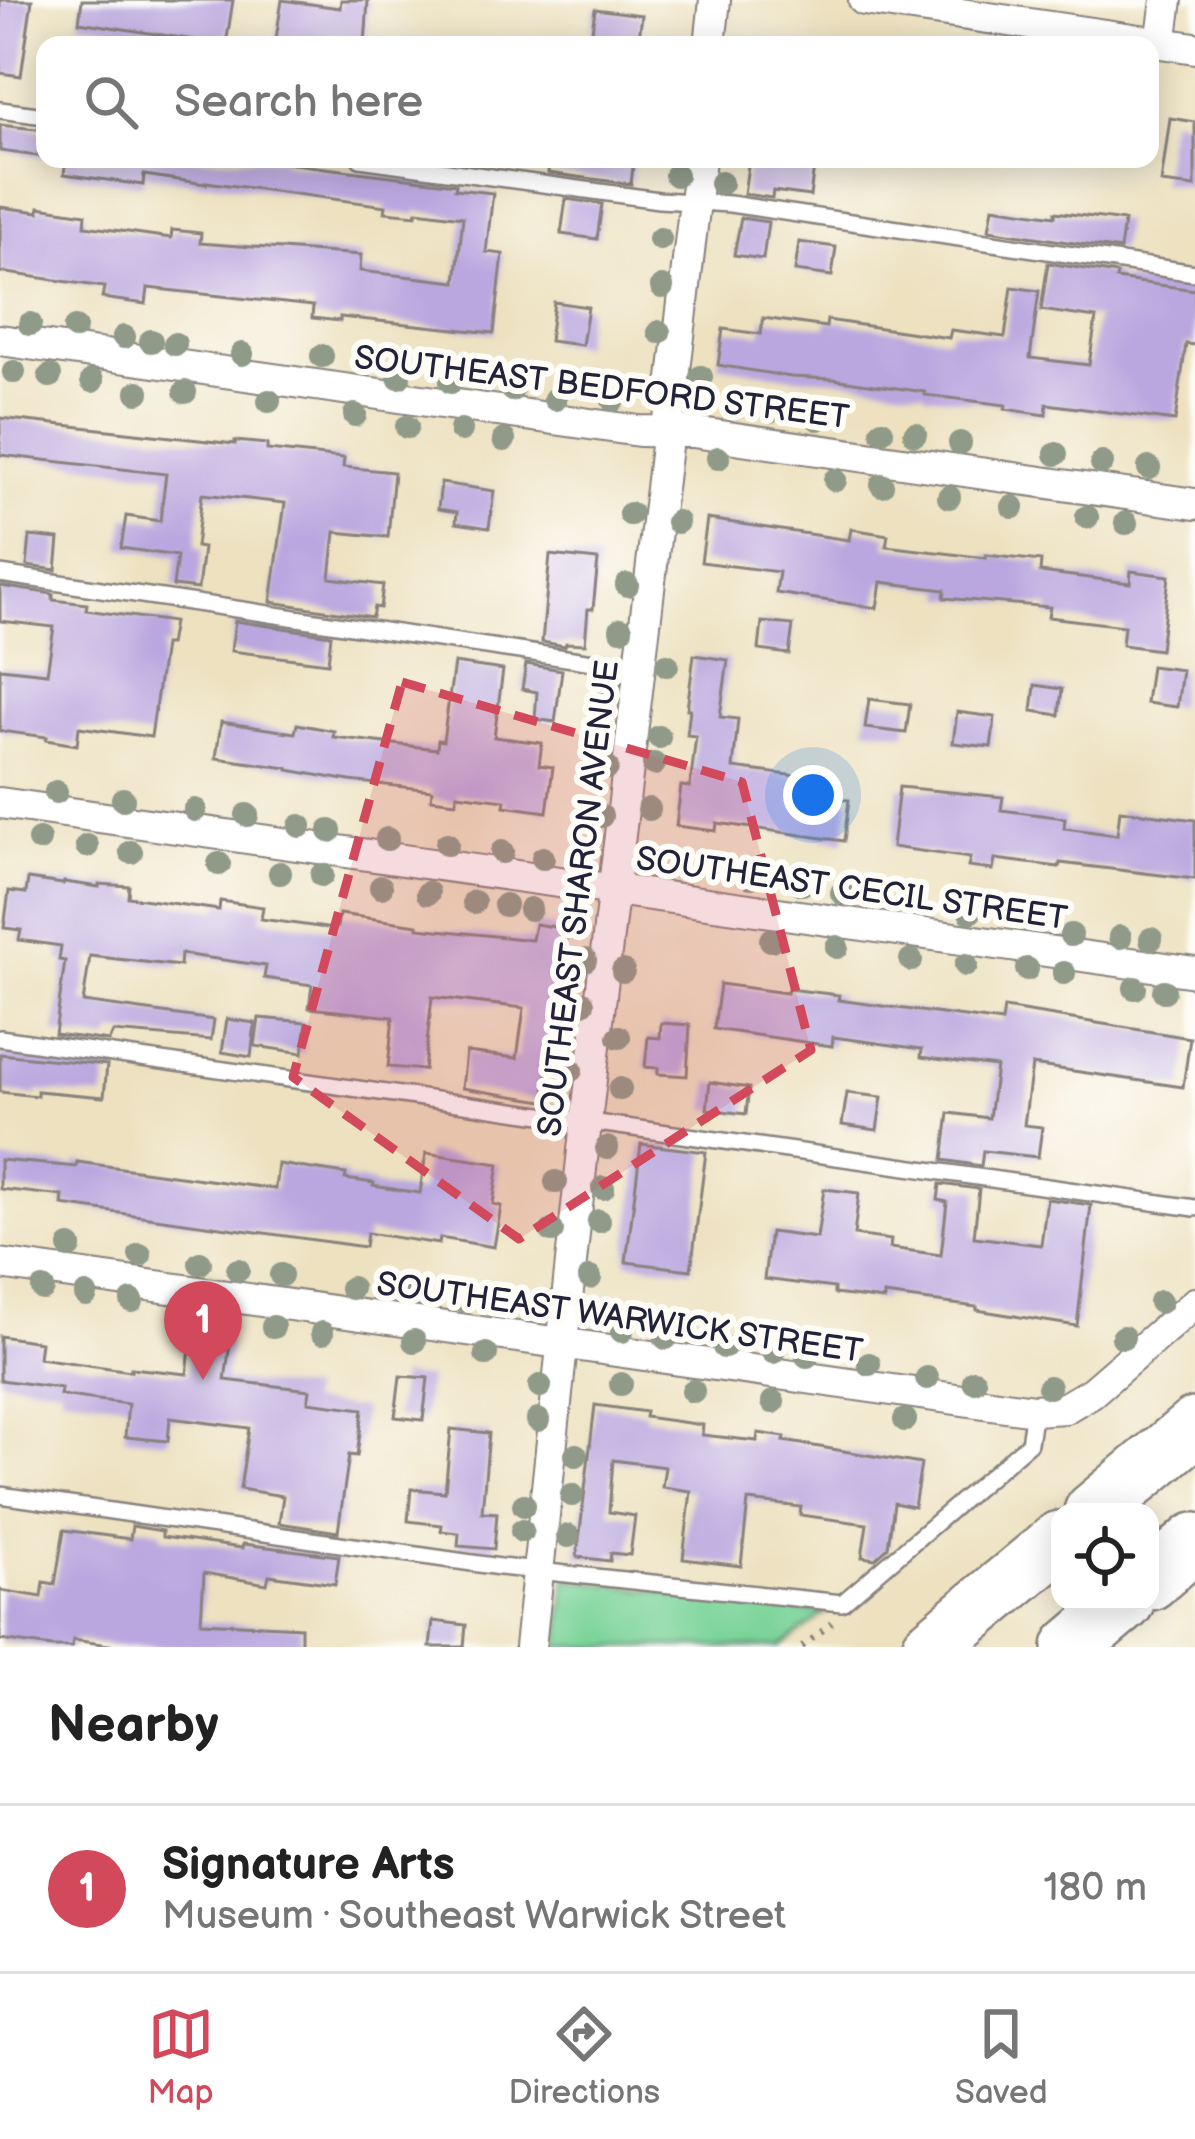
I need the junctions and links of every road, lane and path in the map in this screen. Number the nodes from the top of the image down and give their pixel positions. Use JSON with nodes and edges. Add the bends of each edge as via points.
{"nodes":[{"id":1,"x":715,"y":0,"type":"edge"},
{"id":2,"x":864,"y":0,"type":"edge"},
{"id":3,"x":1167,"y":0,"type":"edge"},
{"id":4,"x":711,"y":36,"type":"edge"},
{"id":5,"x":1113,"y":36,"type":"edge"},
{"id":6,"x":1161,"y":43,"type":"joint"},
{"id":7,"x":1195,"y":48,"type":"edge"},
{"id":8,"x":0,"y":110,"type":"edge"},
{"id":9,"x":36,"y":115,"type":"edge"},
{"id":10,"x":430,"y":168,"type":"edge"},
{"id":11,"x":699,"y":168,"type":"edge"},
{"id":12,"x":696,"y":202,"type":"junction"},
{"id":13,"x":1195,"y":273,"type":"edge"},
{"id":14,"x":0,"y":340,"type":"edge"},
{"id":15,"x":667,"y":432,"type":"junction"},
{"id":16,"x":1195,"y":504,"type":"edge"},
{"id":17,"x":0,"y":574,"type":"edge"},
{"id":18,"x":640,"y":669,"type":"junction"},
{"id":19,"x":0,"y":803,"type":"edge"},
{"id":20,"x":614,"y":890,"type":"junction"},
{"id":21,"x":1195,"y":972,"type":"edge"},
{"id":22,"x":0,"y":1038,"type":"edge"},
{"id":23,"x":586,"y":1122,"type":"junction"},
{"id":24,"x":1195,"y":1208,"type":"edge"},
{"id":25,"x":0,"y":1264,"type":"edge"},
{"id":26,"x":1195,"y":1303,"type":"edge"},
{"id":27,"x":563,"y":1344,"type":"junction"},
{"id":28,"x":1034,"y":1410,"type":"junction"},
{"id":29,"x":1195,"y":1427,"type":"edge"},
{"id":30,"x":0,"y":1495,"type":"edge"},
{"id":31,"x":1104,"y":1503,"type":"edge"},
{"id":32,"x":1195,"y":1542,"type":"edge"},
{"id":33,"x":1051,"y":1547,"type":"edge"},
{"id":34,"x":536,"y":1569,"type":"junction"},
{"id":35,"x":1159,"y":1573,"type":"edge"},
{"id":36,"x":1114,"y":1611,"type":"edge"},
{"id":37,"x":530,"y":1647,"type":"edge"},
{"id":38,"x":931,"y":1647,"type":"edge"},
{"id":39,"x":1072,"y":1647,"type":"edge"}],
"edges":[{"from":1,"to":4,"type":"street"},
{"from":2,"to":5,"type":"street"},
{"from":3,"to":6,"type":"street"},
{"from":6,"to":7,"type":"street"},
{"from":8,"to":9,"type":"lane"},
{"from":10,"to":12,"type":"lane"},
{"from":11,"to":12,"type":"street","name":"SOUTHEAST SHARON AVENUE"},
{"from":12,"to":13,"type":"lane"},
{"from":12,"to":15,"type":"street","name":"SOUTHEAST SHARON AVENUE"},
{"from":14,"to":15,"type":"street","name":"SOUTHEAST BEDFORD STREET"},
{"from":15,"to":16,"type":"street","name":"SOUTHEAST BEDFORD STREET"},
{"from":15,"to":18,"type":"street","name":"SOUTHEAST SHARON AVENUE"},
{"from":17,"to":18,"type":"lane"},
{"from":18,"to":20,"type":"street","name":"SOUTHEAST SHARON AVENUE"},
{"from":19,"to":20,"type":"street","name":"SOUTHEAST CECIL STREET"},
{"from":20,"to":21,"type":"street","name":"SOUTHEAST CECIL STREET"},
{"from":20,"to":23,"type":"street","name":"SOUTHEAST SHARON AVENUE"},
{"from":22,"to":23,"type":"lane"},
{"from":23,"to":24,"type":"lane"},
{"from":23,"to":27,"type":"street","name":"SOUTHEAST SHARON AVENUE"},
{"from":25,"to":27,"type":"street","name":"SOUTHEAST WARWICK STREET"},
{"from":26,"to":28,"type":"street","name":"SOUTHEAST WARWICK STREET","via":[[1092,1392],[1065,1408]]},
{"from":27,"to":28,"type":"street","name":"SOUTHEAST WARWICK STREET"},
{"from":27,"to":34,"type":"street","name":"SOUTHEAST SHARON AVENUE"},
{"from":28,"to":34,"type":"lane","via":[[1029,1443],[842,1603]]},
{"from":29,"to":31,"type":"highway"},
{"from":30,"to":34,"type":"lane"},
{"from":32,"to":35,"type":"highway"},
{"from":33,"to":38,"type":"highway"},
{"from":34,"to":37,"type":"street","name":"SOUTHEAST SHARON AVENUE"},
{"from":36,"to":39,"type":"highway"}]}
